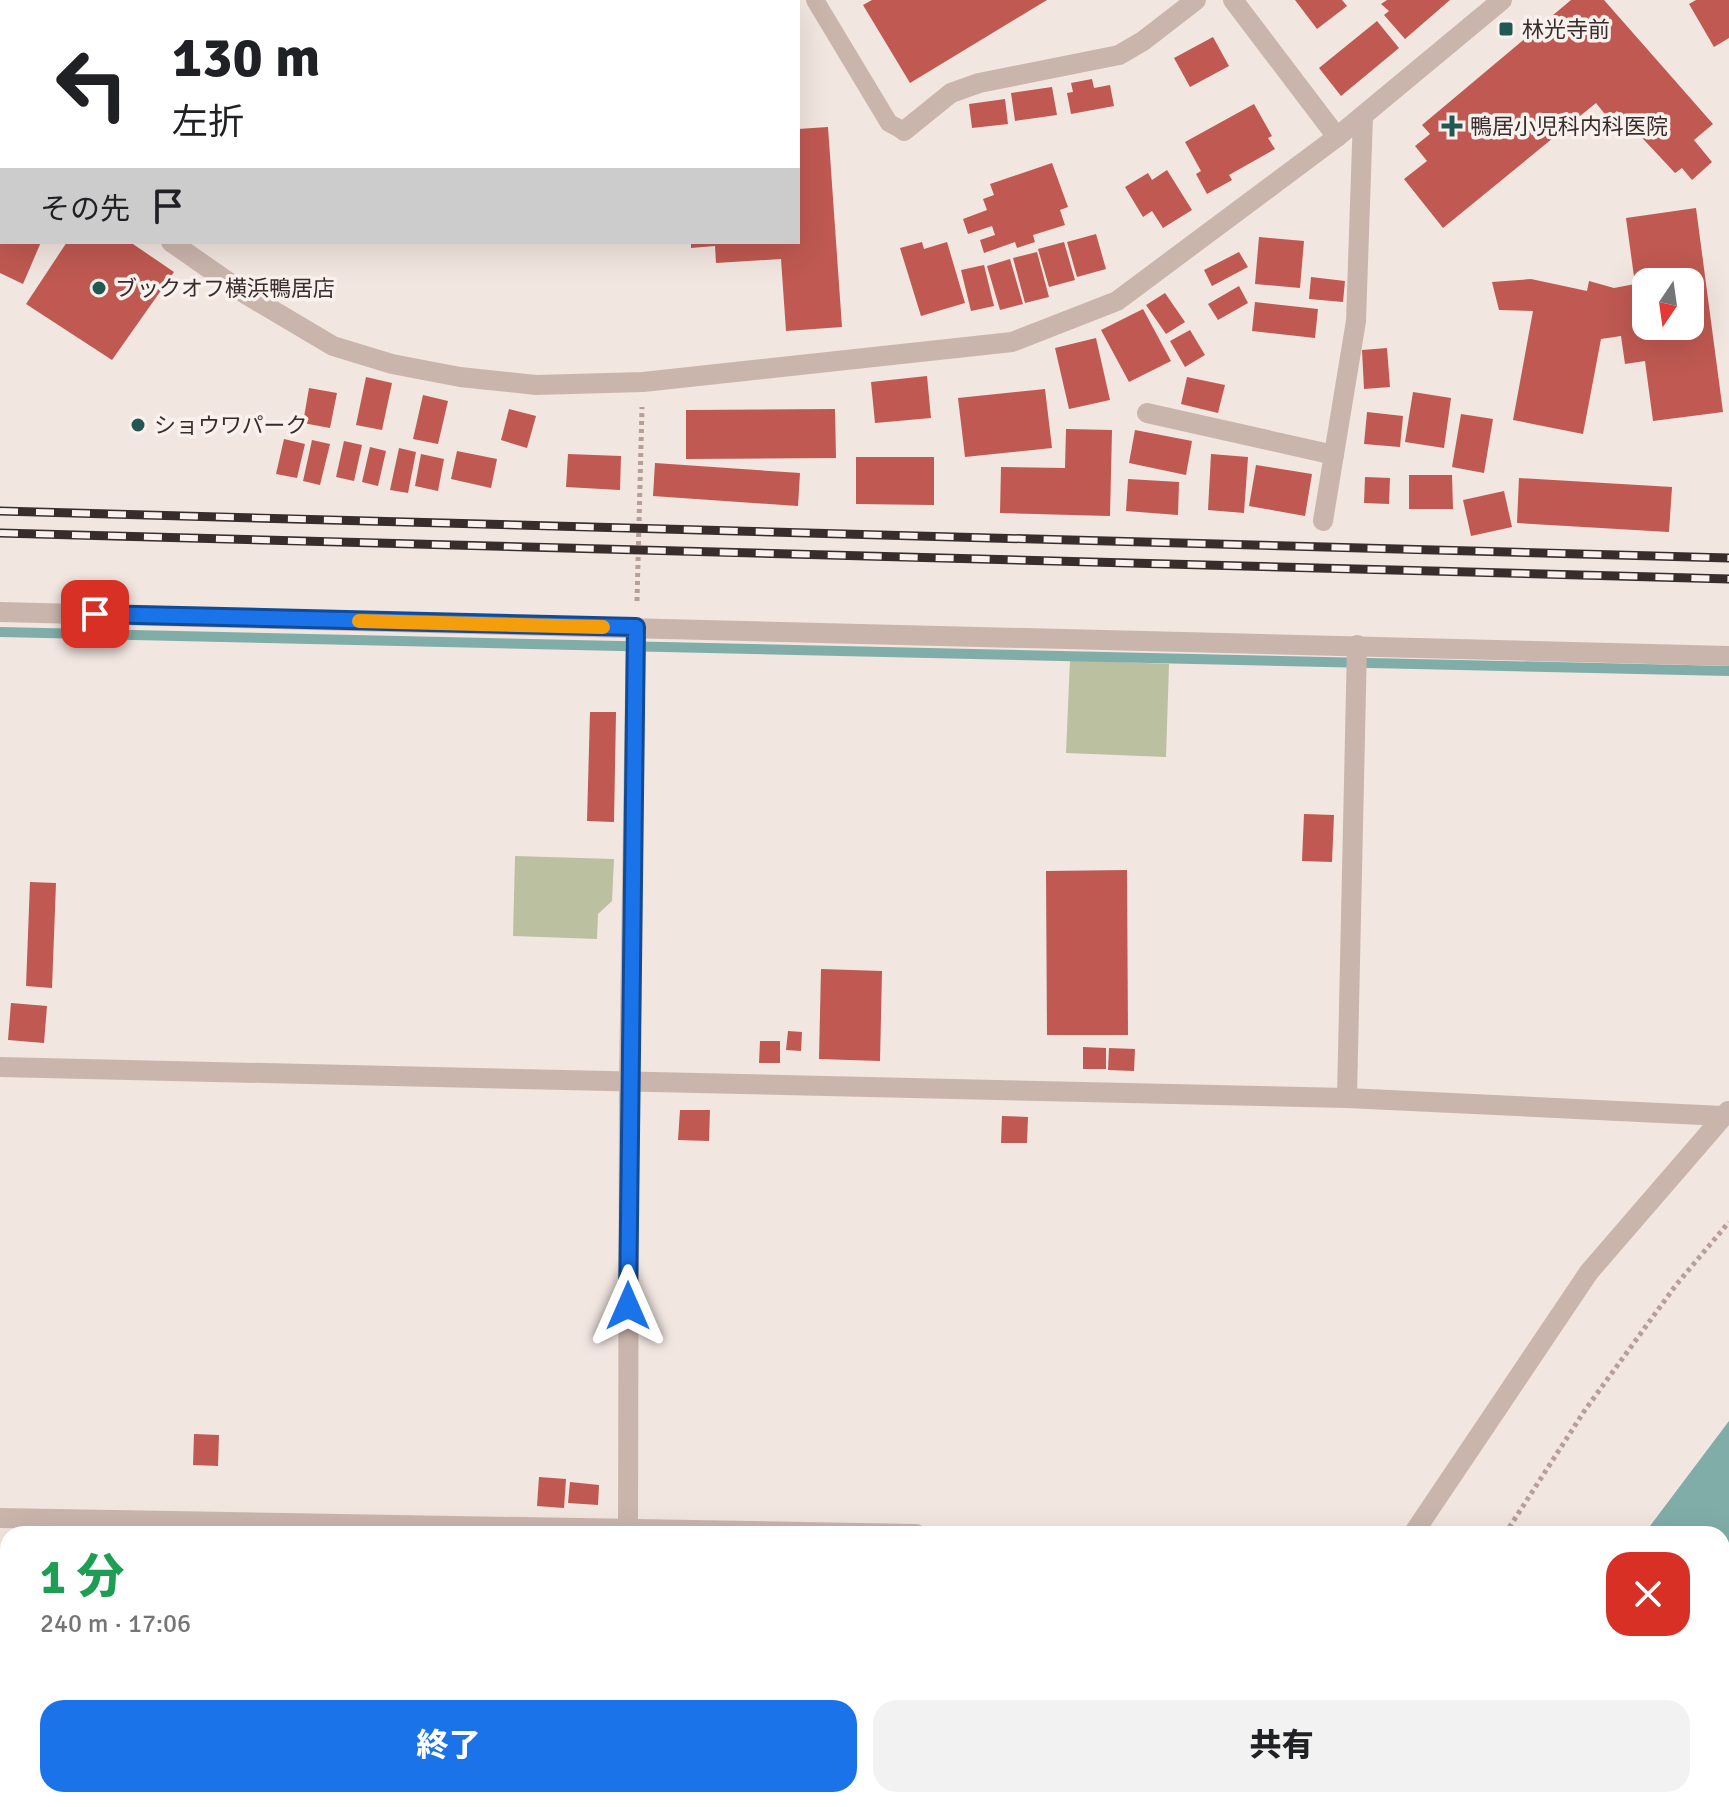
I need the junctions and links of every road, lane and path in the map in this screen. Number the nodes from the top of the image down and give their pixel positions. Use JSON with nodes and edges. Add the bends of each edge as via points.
{"nodes":[{"id":1,"x":815,"y":0,"type":"edge"},
{"id":2,"x":1196,"y":0,"type":"edge"},
{"id":3,"x":1233,"y":0,"type":"edge"},
{"id":4,"x":1502,"y":0,"type":"edge"},
{"id":5,"x":1363,"y":116,"type":"junction"},
{"id":6,"x":904,"y":131,"type":"joint"},
{"id":7,"x":1337,"y":137,"type":"junction"},
{"id":8,"x":174,"y":244,"type":"edge"},
{"id":9,"x":643,"y":382,"type":"junction"},
{"id":10,"x":1147,"y":413,"type":"dead end"},
{"id":11,"x":1334,"y":455,"type":"junction"},
{"id":12,"x":1323,"y":521,"type":"dead end"},
{"id":13,"x":0,"y":612,"type":"edge"},
{"id":14,"x":636,"y":630,"type":"junction"},
{"id":15,"x":1356,"y":647,"type":"junction"},
{"id":16,"x":1729,"y":656,"type":"edge"},
{"id":17,"x":0,"y":1067,"type":"edge"},
{"id":18,"x":629,"y":1084,"type":"junction"},
{"id":19,"x":1347,"y":1098,"type":"junction"},
{"id":20,"x":1726,"y":1113,"type":"edge"},
{"id":21,"x":1729,"y":1222,"type":"edge"},
{"id":22,"x":0,"y":1518,"type":"edge"},
{"id":23,"x":386,"y":1526,"type":"edge"},
{"id":24,"x":628,"y":1526,"type":"edge"},
{"id":25,"x":1418,"y":1526,"type":"edge"},
{"id":26,"x":1510,"y":1526,"type":"edge"}],
"edges":[{"from":1,"to":6,"type":"lane","via":[[889,123]]},
{"from":2,"to":6,"type":"street","via":[[1119,55],[979,83],[951,93]]},
{"from":3,"to":7,"type":"street"},
{"from":4,"to":5,"type":"street"},
{"from":5,"to":7,"type":"street"},
{"from":5,"to":11,"type":"street","via":[[1356,321]]},
{"from":7,"to":9,"type":"street","via":[[1117,301],[1012,342]]},
{"from":8,"to":9,"type":"street","via":[[333,346],[362,355],[460,377],[521,384]]},
{"from":9,"to":14,"type":"path"},
{"from":10,"to":11,"type":"street"},
{"from":11,"to":12,"type":"street"},
{"from":13,"to":14,"type":"street"},
{"from":14,"to":15,"type":"street"},
{"from":14,"to":18,"type":"street"},
{"from":15,"to":16,"type":"street"},
{"from":15,"to":19,"type":"street"},
{"from":17,"to":18,"type":"street"},
{"from":18,"to":19,"type":"street"},
{"from":18,"to":24,"type":"street"},
{"from":19,"to":20,"type":"street"},
{"from":20,"to":25,"type":"street","via":[[1589,1272]]},
{"from":21,"to":26,"type":"path","via":[[1594,1397]]},
{"from":22,"to":23,"type":"street"}]}
